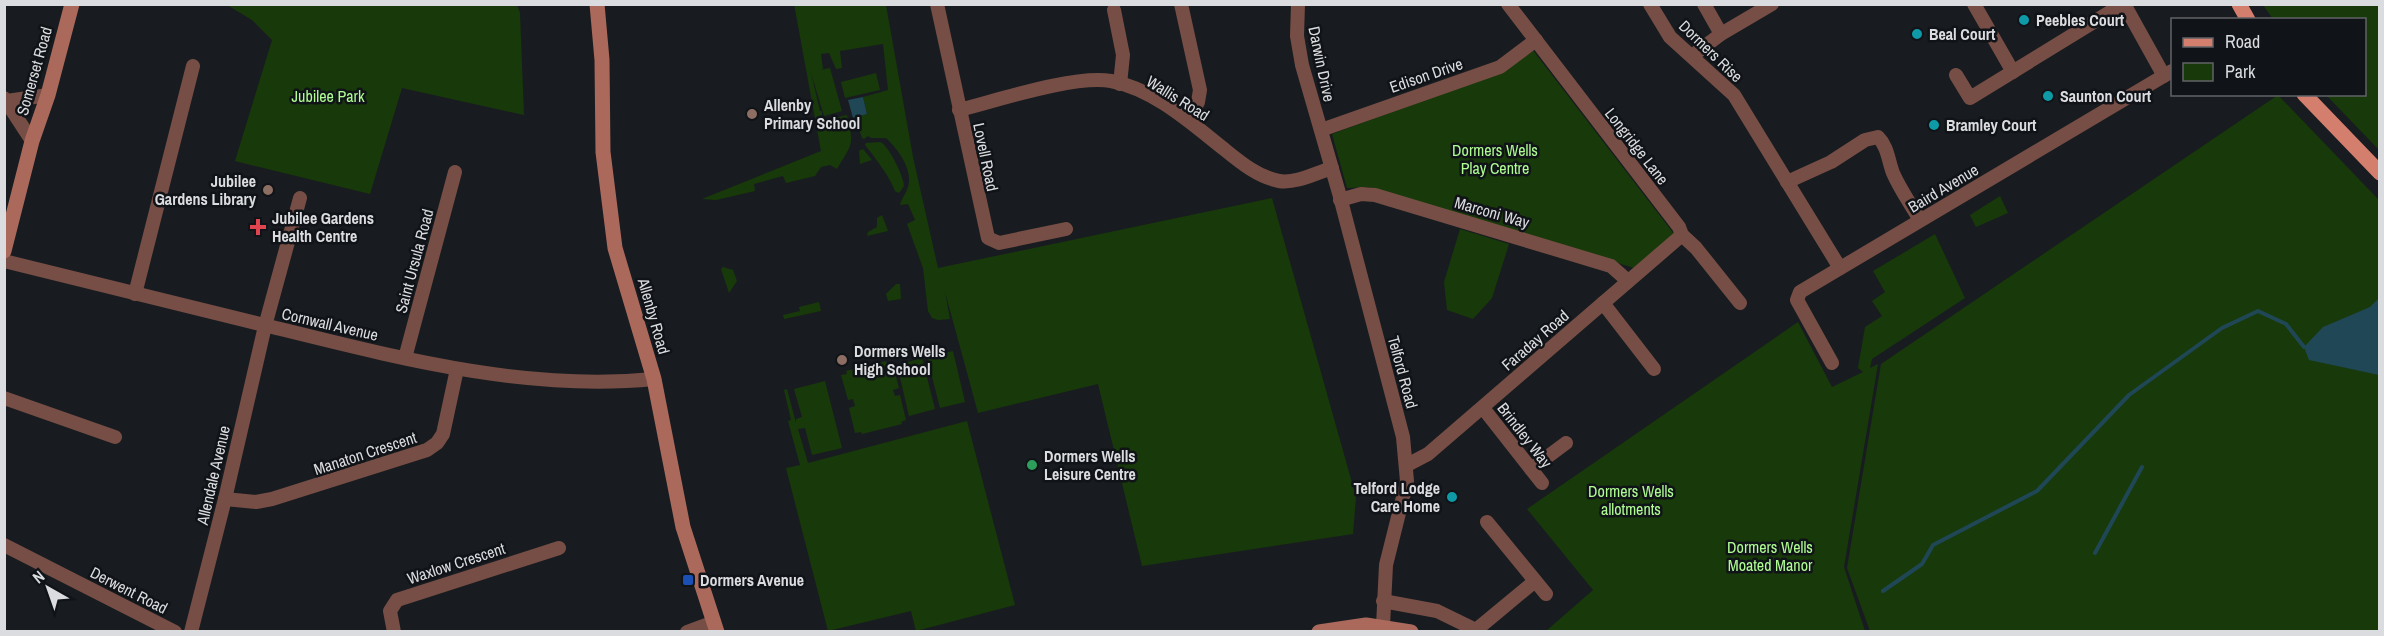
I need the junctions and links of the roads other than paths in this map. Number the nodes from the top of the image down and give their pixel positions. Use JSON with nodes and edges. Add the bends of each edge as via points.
{"nodes":[{"id":1,"x":72,"y":4,"type":"edge"},
{"id":2,"x":597,"y":4,"type":"edge"},
{"id":3,"x":937,"y":4,"type":"edge"},
{"id":4,"x":1181,"y":4,"type":"edge"},
{"id":5,"x":1298,"y":4,"type":"edge"},
{"id":6,"x":1650,"y":4,"type":"edge"},
{"id":7,"x":1704,"y":4,"type":"edge"},
{"id":8,"x":1772,"y":4,"type":"edge"},
{"id":9,"x":1974,"y":4,"type":"edge"},
{"id":10,"x":2124,"y":4,"type":"edge"},
{"id":11,"x":2239,"y":4,"type":"edge"},
{"id":12,"x":1508,"y":5,"type":"edge"},
{"id":13,"x":1114,"y":10,"type":"dead end"},
{"id":14,"x":2247,"y":18,"type":"edge"},
{"id":15,"x":1721,"y":34,"type":"junction"},
{"id":16,"x":1536,"y":40,"type":"junction"},
{"id":17,"x":1692,"y":56,"type":"junction"},
{"id":18,"x":193,"y":66,"type":"dead end"},
{"id":19,"x":2013,"y":72,"type":"junction"},
{"id":20,"x":2168,"y":74,"type":"edge"},
{"id":21,"x":1956,"y":75,"type":"dead end"},
{"id":22,"x":1120,"y":84,"type":"junction"},
{"id":23,"x":48,"y":95,"type":"junction"},
{"id":24,"x":2306,"y":96,"type":"edge"},
{"id":25,"x":6,"y":100,"type":"edge"},
{"id":26,"x":959,"y":110,"type":"junction"},
{"id":27,"x":1188,"y":120,"type":"junction"},
{"id":28,"x":1321,"y":130,"type":"junction"},
{"id":29,"x":32,"y":141,"type":"junction"},
{"id":30,"x":1332,"y":168,"type":"junction"},
{"id":31,"x":455,"y":172,"type":"dead end"},
{"id":32,"x":2379,"y":173,"type":"edge"},
{"id":33,"x":1787,"y":182,"type":"junction"},
{"id":34,"x":300,"y":198,"type":"dead end"},
{"id":35,"x":1340,"y":200,"type":"junction"},
{"id":36,"x":1920,"y":220,"type":"junction"},
{"id":37,"x":1066,"y":228,"type":"dead end"},
{"id":38,"x":1682,"y":235,"type":"junction"},
{"id":39,"x":4,"y":251,"type":"edge"},
{"id":40,"x":4,"y":261,"type":"edge"},
{"id":41,"x":1840,"y":267,"type":"junction"},
{"id":42,"x":1628,"y":281,"type":"junction"},
{"id":43,"x":135,"y":294,"type":"junction"},
{"id":44,"x":1603,"y":303,"type":"junction"},
{"id":45,"x":1740,"y":303,"type":"dead end"},
{"id":46,"x":266,"y":326,"type":"junction"},
{"id":47,"x":405,"y":358,"type":"junction"},
{"id":48,"x":1832,"y":363,"type":"dead end"},
{"id":49,"x":457,"y":369,"type":"junction"},
{"id":50,"x":1654,"y":369,"type":"dead end"},
{"id":51,"x":654,"y":379,"type":"junction"},
{"id":52,"x":4,"y":398,"type":"edge"},
{"id":53,"x":1483,"y":408,"type":"junction"},
{"id":54,"x":115,"y":437,"type":"dead end"},
{"id":55,"x":1566,"y":443,"type":"dead end"},
{"id":56,"x":1407,"y":465,"type":"junction"},
{"id":57,"x":1531,"y":469,"type":"junction"},
{"id":58,"x":1542,"y":483,"type":"dead end"},
{"id":59,"x":225,"y":499,"type":"junction"},
{"id":60,"x":1487,"y":522,"type":"dead end"},
{"id":61,"x":4,"y":545,"type":"edge"},
{"id":62,"x":559,"y":548,"type":"dead end"},
{"id":63,"x":1535,"y":581,"type":"junction"},
{"id":64,"x":1546,"y":594,"type":"dead end"},
{"id":65,"x":1383,"y":601,"type":"junction"},
{"id":66,"x":1383,"y":626,"type":"junction"},
{"id":67,"x":716,"y":627,"type":"edge"},
{"id":68,"x":1475,"y":631,"type":"edge"},
{"id":69,"x":175,"y":632,"type":"edge"},
{"id":70,"x":191,"y":632,"type":"edge"},
{"id":71,"x":394,"y":632,"type":"edge"},
{"id":72,"x":687,"y":632,"type":"edge"},
{"id":73,"x":1319,"y":632,"type":"edge"},
{"id":74,"x":1412,"y":632,"type":"edge"}],
"edges":[{"from":1,"to":23,"type":"street","name":"Somerset Road"},
{"from":2,"to":51,"type":"street","name":"Allenby Road","via":[[607,197],[615,248]]},
{"from":3,"to":26,"type":"street","name":"Lovell Road"},
{"from":4,"to":27,"type":"street","via":[[1200,90]]},
{"from":5,"to":28,"type":"street","name":"Darwin Drive","via":[[1299,49]]},
{"from":6,"to":17,"type":"street","name":"Dormers Rise","via":[[1670,37]]},
{"from":7,"to":15,"type":"street"},
{"from":8,"to":15,"type":"street"},
{"from":9,"to":19,"type":"street"},
{"from":10,"to":19,"type":"street"},
{"from":10,"to":20,"type":"street"},
{"from":11,"to":14,"type":"main road"},
{"from":12,"to":16,"type":"street","name":"Longridge Lane"},
{"from":13,"to":22,"type":"street","via":[[1124,56]]},
{"from":15,"to":17,"type":"street"},
{"from":16,"to":28,"type":"street","name":"Edison Drive","via":[[1500,67]]},
{"from":16,"to":38,"type":"street","name":"Longridge Lane"},
{"from":17,"to":33,"type":"street","name":"Dormers Rise","via":[[1734,96]]},
{"from":18,"to":43,"type":"street"},
{"from":19,"to":21,"type":"street","via":[[1970,98]]},
{"from":20,"to":36,"type":"street","name":"Baird Avenue"},
{"from":22,"to":26,"type":"street","name":"Wallis Road","via":[[1078,81]]},
{"from":22,"to":27,"type":"street","name":"Wallis Road"},
{"from":23,"to":25,"type":"street"},
{"from":23,"to":29,"type":"street","name":"Somerset Road"},
{"from":24,"to":32,"type":"main road"},
{"from":25,"to":29,"type":"street"},
{"from":26,"to":37,"type":"street","name":"Lovell Road","via":[[988,238],[999,243]]},
{"from":27,"to":30,"type":"street","name":"Wallis Road","via":[[1243,164],[1271,179],[1285,181]]},
{"from":28,"to":30,"type":"street","name":"Telford Road"},
{"from":29,"to":39,"type":"street","name":"Somerset Road"},
{"from":30,"to":35,"type":"street","name":"Telford Road"},
{"from":31,"to":47,"type":"street","name":"Saint Ursula Road"},
{"from":33,"to":36,"type":"street","via":[[1831,162],[1865,140],[1878,137]]},
{"from":33,"to":41,"type":"street","name":"Dormers Rise"},
{"from":34,"to":46,"type":"street","name":"Allendale Avenue"},
{"from":35,"to":42,"type":"street","name":"Marconi Way","via":[[1360,194],[1376,195],[1611,266]]},
{"from":35,"to":56,"type":"street","name":"Telford Road","via":[[1398,413]]},
{"from":36,"to":41,"type":"street","name":"Baird Avenue"},
{"from":38,"to":42,"type":"street","name":"Faraday Road"},
{"from":38,"to":45,"type":"street","name":"Longridge Lane"},
{"from":40,"to":43,"type":"street","name":"Cornwall Avenue"},
{"from":41,"to":48,"type":"street","name":"Baird Avenue","via":[[1800,292],[1797,300]]},
{"from":42,"to":44,"type":"street","name":"Faraday Road"},
{"from":43,"to":46,"type":"street","name":"Cornwall Avenue"},
{"from":44,"to":50,"type":"street"},
{"from":44,"to":53,"type":"street","name":"Faraday Road"},
{"from":46,"to":47,"type":"street","name":"Cornwall Avenue"},
{"from":46,"to":59,"type":"street","name":"Allendale Avenue"},
{"from":47,"to":49,"type":"street","name":"Cornwall Avenue"},
{"from":49,"to":51,"type":"street","name":"Cornwall Avenue","via":[[546,379]]},
{"from":49,"to":59,"type":"street","name":"Manaton Crescent","via":[[441,439],[427,450],[272,499]]},
{"from":51,"to":67,"type":"street","name":"Allenby Road","via":[[678,507]]},
{"from":52,"to":54,"type":"street"},
{"from":53,"to":56,"type":"street","name":"Faraday Road","via":[[1428,454]]},
{"from":53,"to":57,"type":"street","name":"Brindley Way"},
{"from":55,"to":57,"type":"street"},
{"from":56,"to":65,"type":"street","name":"Telford Road","via":[[1404,496],[1386,565]]},
{"from":57,"to":58,"type":"street","name":"Brindley Way"},
{"from":59,"to":70,"type":"street","name":"Allendale Avenue"},
{"from":60,"to":63,"type":"street"},
{"from":61,"to":69,"type":"street","name":"Derwent Road"},
{"from":62,"to":71,"type":"street","name":"Waxlow Crescent","via":[[397,600],[390,611]]},
{"from":63,"to":64,"type":"street"},
{"from":63,"to":68,"type":"street"},
{"from":65,"to":66,"type":"street","name":"Telford Road"},
{"from":65,"to":68,"type":"street","via":[[1437,611]]},
{"from":66,"to":73,"type":"street","via":[[1348,626]]},
{"from":66,"to":74,"type":"street"},
{"from":67,"to":72,"type":"street"}]}
